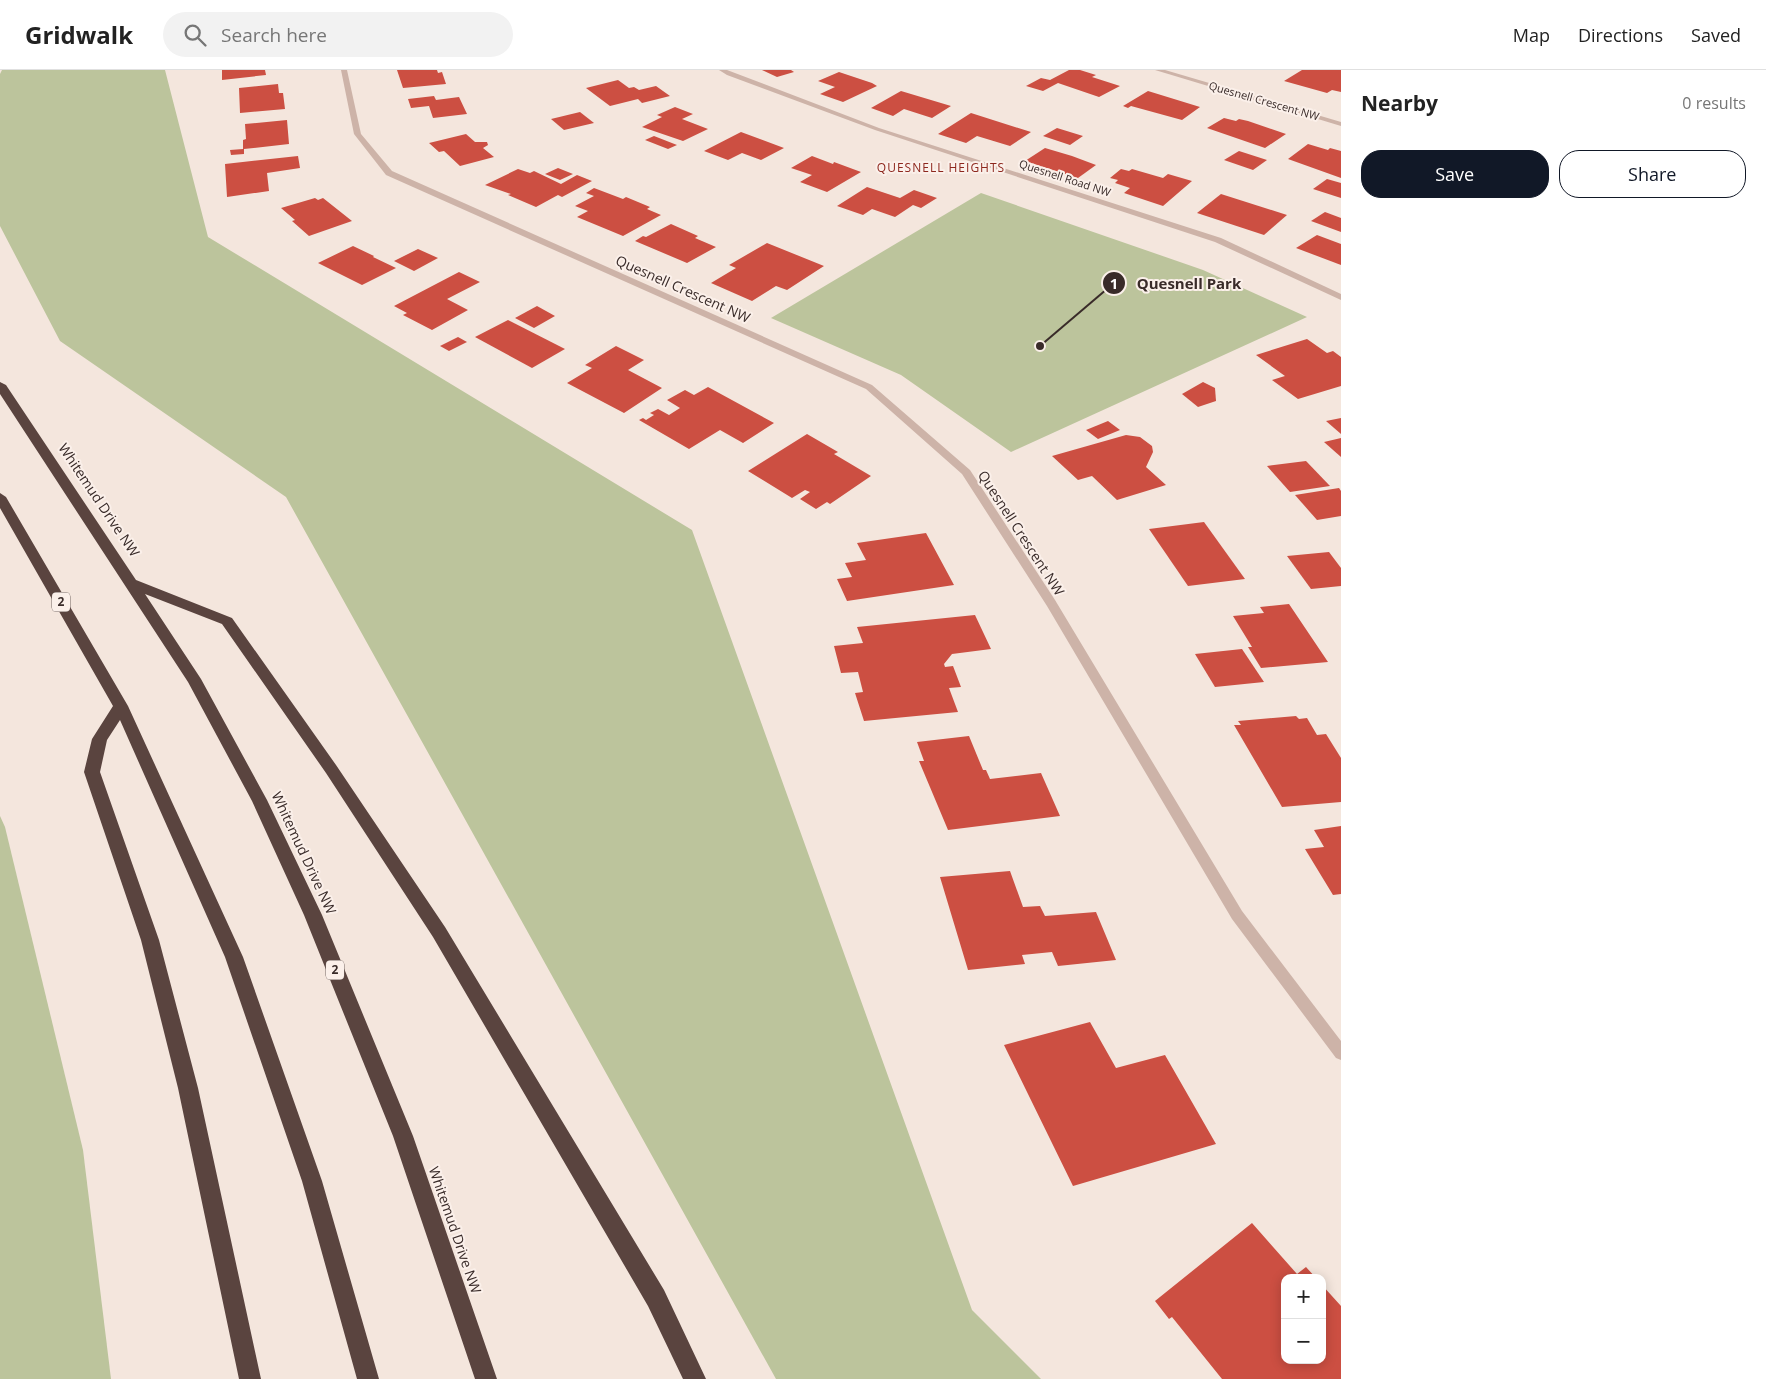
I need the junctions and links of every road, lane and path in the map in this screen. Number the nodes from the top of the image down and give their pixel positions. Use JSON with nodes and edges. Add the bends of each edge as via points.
{"nodes":[{"id":1,"x":344,"y":70,"type":"edge"},
{"id":2,"x":722,"y":70,"type":"edge"},
{"id":3,"x":1158,"y":70,"type":"edge"},
{"id":4,"x":1341,"y":124,"type":"edge"},
{"id":5,"x":1341,"y":297,"type":"edge"},
{"id":6,"x":0,"y":385,"type":"edge"},
{"id":7,"x":0,"y":497,"type":"edge"},
{"id":8,"x":133,"y":584,"type":"junction"},
{"id":9,"x":121,"y":706,"type":"junction"},
{"id":10,"x":1341,"y":1052,"type":"edge"},
{"id":11,"x":250,"y":1379,"type":"edge"},
{"id":12,"x":368,"y":1379,"type":"edge"},
{"id":13,"x":486,"y":1379,"type":"edge"},
{"id":14,"x":695,"y":1379,"type":"edge"}],
"edges":[{"from":1,"to":10,"type":"street","name":"Quesnell Crescent NW","via":[[358,134],[390,173],[869,388],[966,472],[1050,603],[1237,915]]},
{"from":2,"to":5,"type":"street","name":"Quesnell Road NW","via":[[877,129],[1218,240]]},
{"from":3,"to":4,"type":"street","name":"Quesnell Crescent NW"},
{"from":6,"to":8,"type":"highway","name":"Whitemud Drive NW","number":"2"},
{"from":7,"to":9,"type":"highway","number":"2"},
{"from":8,"to":13,"type":"highway","name":"Whitemud Drive NW","number":"2","via":[[194,679],[259,800],[313,915],[403,1136]]},
{"from":8,"to":14,"type":"highway","via":[[228,621],[439,932],[656,1298]]},
{"from":9,"to":11,"type":"highway","via":[[100,739],[92,772],[150,940],[188,1088]]},
{"from":9,"to":12,"type":"highway","number":"2","via":[[234,957],[312,1181]]}]}
